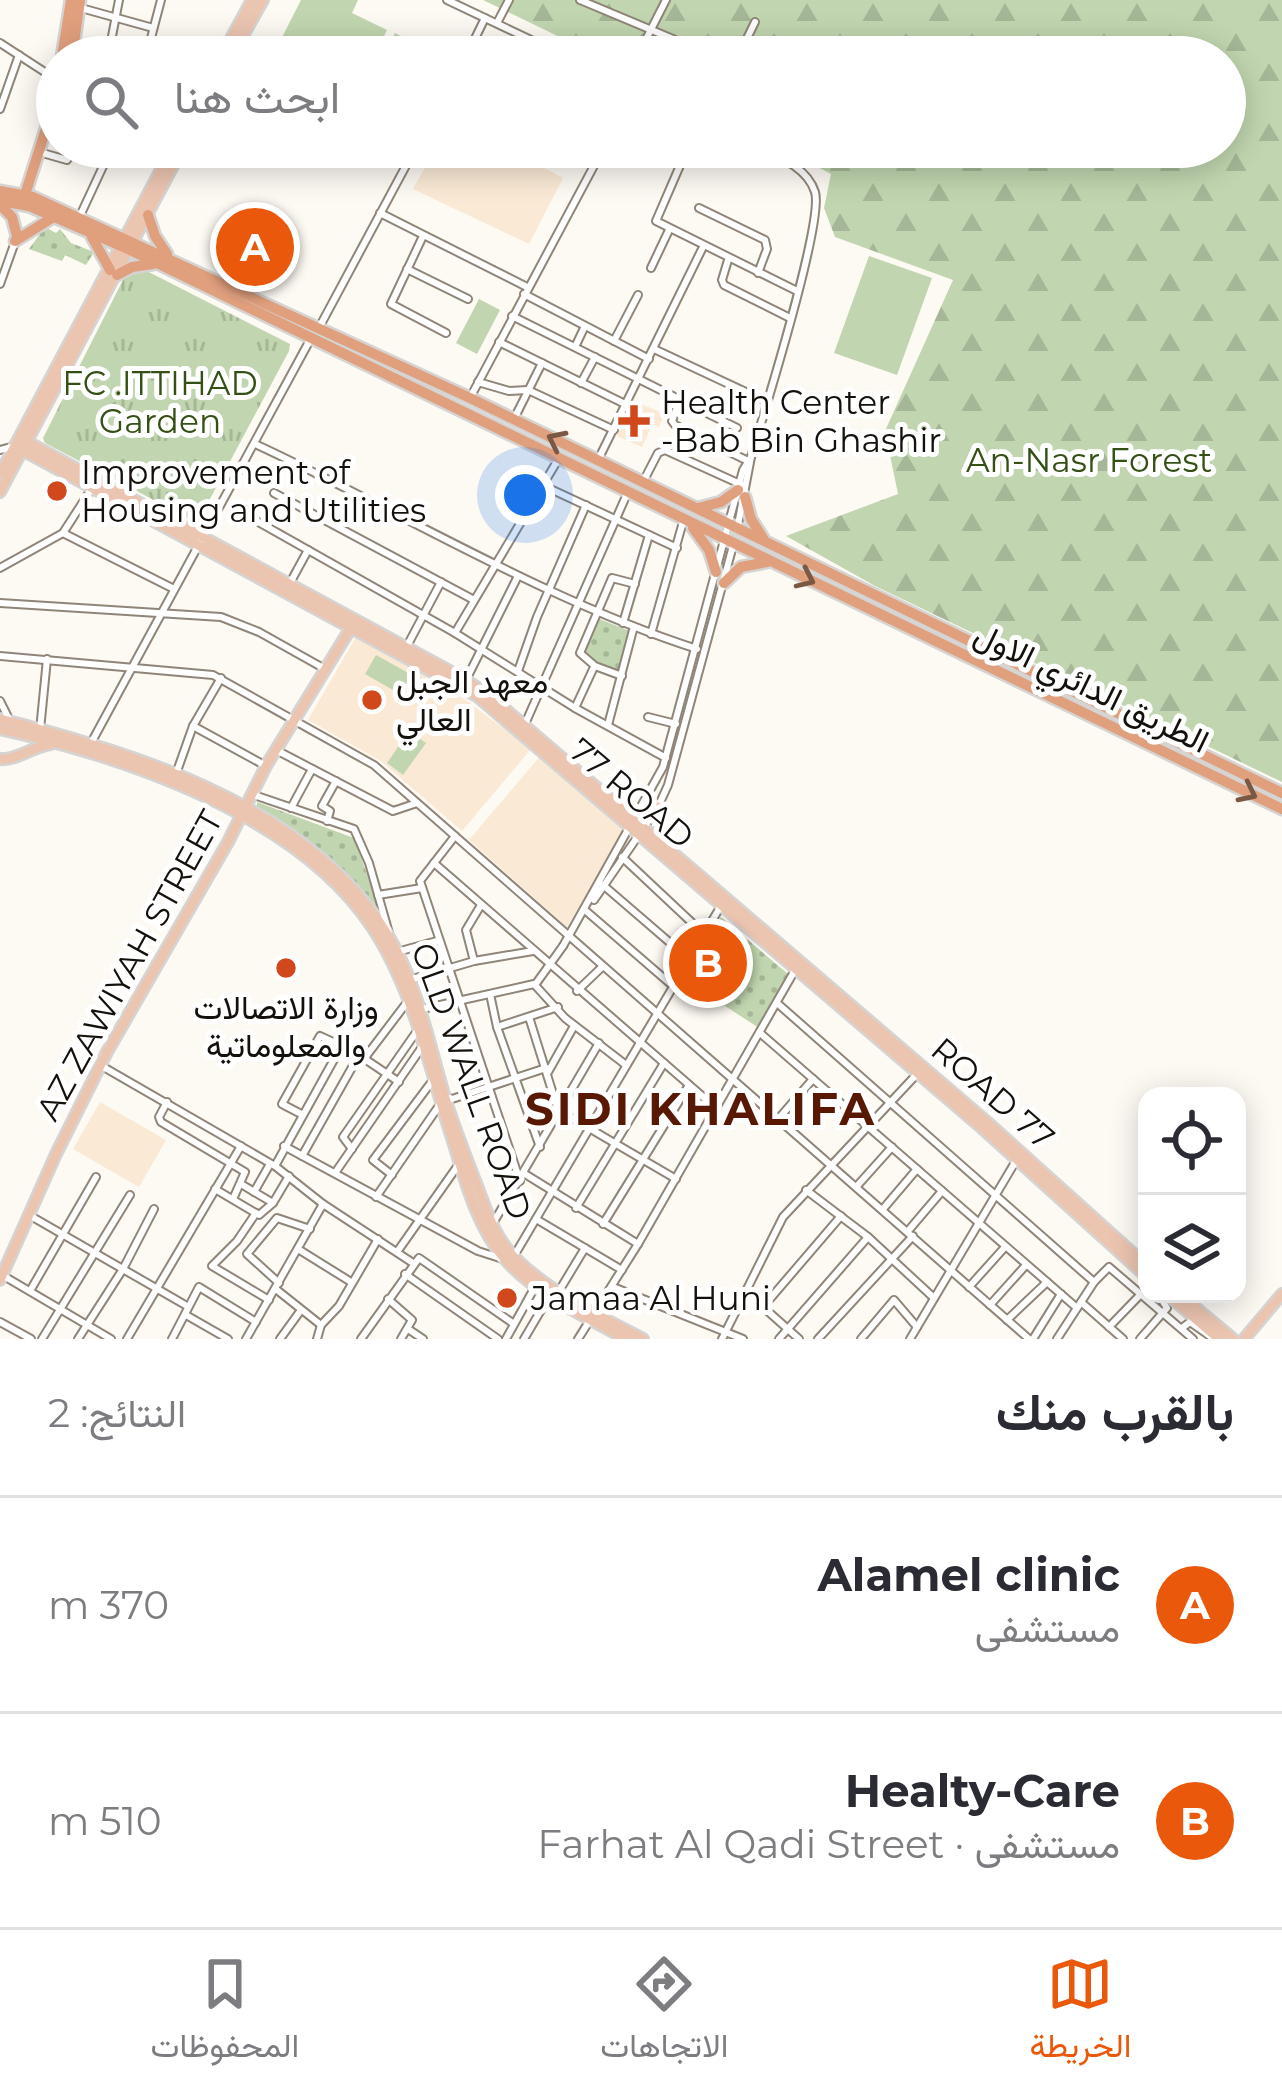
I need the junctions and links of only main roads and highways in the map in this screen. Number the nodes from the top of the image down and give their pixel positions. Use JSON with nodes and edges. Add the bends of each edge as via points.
{"nodes":[{"id":1,"x":252,"y":0,"type":"edge"},
{"id":2,"x":262,"y":0,"type":"edge"},
{"id":3,"x":77,"y":3,"type":"edge"},
{"id":4,"x":68,"y":36,"type":"edge"},
{"id":5,"x":74,"y":36,"type":"edge"},
{"id":6,"x":232,"y":36,"type":"edge"},
{"id":7,"x":242,"y":36,"type":"edge"},
{"id":8,"x":36,"y":168,"type":"edge"},
{"id":9,"x":40,"y":168,"type":"edge"},
{"id":10,"x":163,"y":168,"type":"edge"},
{"id":11,"x":172,"y":168,"type":"edge"},
{"id":12,"x":0,"y":191,"type":"edge"},
{"id":13,"x":27,"y":200,"type":"junction"},
{"id":14,"x":0,"y":203,"type":"edge"},
{"id":15,"x":148,"y":215,"type":"junction"},
{"id":16,"x":55,"y":216,"type":"junction"},
{"id":17,"x":85,"y":231,"type":"junction"},
{"id":18,"x":128,"y":244,"type":"junction"},
{"id":19,"x":174,"y":260,"type":"junction"},
{"id":20,"x":158,"y":263,"type":"junction"},
{"id":21,"x":113,"y":273,"type":"junction"},
{"id":22,"x":316,"y":331,"type":"junction"},
{"id":23,"x":22,"y":444,"type":"junction"},
{"id":24,"x":0,"y":474,"type":"edge"},
{"id":25,"x":0,"y":492,"type":"edge"},
{"id":26,"x":691,"y":508,"type":"junction"},
{"id":27,"x":687,"y":524,"type":"junction"},
{"id":28,"x":200,"y":542,"type":"junction"},
{"id":29,"x":769,"y":544,"type":"junction"},
{"id":30,"x":770,"y":562,"type":"junction"},
{"id":31,"x":883,"y":608,"type":"junction"},
{"id":32,"x":353,"y":623,"type":"junction"},
{"id":33,"x":9,"y":725,"type":"edge"},
{"id":34,"x":0,"y":729,"type":"edge"},
{"id":35,"x":56,"y":744,"type":"junction"},
{"id":36,"x":88,"y":750,"type":"junction"},
{"id":37,"x":17,"y":755,"type":"junction"},
{"id":38,"x":0,"y":759,"type":"edge"},
{"id":39,"x":1282,"y":793,"type":"edge"},
{"id":40,"x":658,"y":806,"type":"road end"},
{"id":41,"x":1282,"y":809,"type":"edge"},
{"id":42,"x":244,"y":810,"type":"junction"},
{"id":43,"x":636,"y":827,"type":"junction"},
{"id":44,"x":671,"y":850,"type":"junction"},
{"id":45,"x":357,"y":901,"type":"junction"},
{"id":46,"x":798,"y":966,"type":"junction"},
{"id":47,"x":443,"y":1101,"type":"junction"},
{"id":48,"x":984,"y":1125,"type":"junction"},
{"id":49,"x":510,"y":1258,"type":"junction"},
{"id":50,"x":1138,"y":1267,"type":"edge"},
{"id":51,"x":1138,"y":1267,"type":"edge"},
{"id":52,"x":1,"y":1278,"type":"edge"},
{"id":53,"x":555,"y":1293,"type":"junction"},
{"id":54,"x":1282,"y":1294,"type":"edge"},
{"id":55,"x":1174,"y":1303,"type":"edge"},
{"id":56,"x":1190,"y":1303,"type":"edge"},
{"id":57,"x":593,"y":1316,"type":"junction"},
{"id":58,"x":1219,"y":1338,"type":"edge"},
{"id":59,"x":626,"y":1339,"type":"edge"},
{"id":60,"x":643,"y":1339,"type":"edge"},
{"id":61,"x":1233,"y":1339,"type":"edge"},
{"id":62,"x":1244,"y":1339,"type":"edge"}],
"edges":[{"from":1,"to":6,"type":"main road"},
{"from":2,"to":7,"type":"main road"},
{"from":3,"to":4,"type":"highway"},
{"from":3,"to":5,"type":"highway"},
{"from":8,"to":13,"type":"highway"},
{"from":9,"to":13,"type":"highway"},
{"from":10,"to":18,"type":"main road"},
{"from":11,"to":15,"type":"main road"},
{"from":12,"to":13,"type":"highway"},
{"from":13,"to":14,"type":"highway"},
{"from":13,"to":16,"type":"highway"},
{"from":13,"to":18,"type":"highway"},
{"from":14,"to":16,"type":"highway","via":[[13,217],[16,239]]},
{"from":15,"to":18,"type":"main road"},
{"from":15,"to":19,"type":"highway"},
{"from":16,"to":17,"type":"highway"},
{"from":17,"to":18,"type":"highway"},
{"from":17,"to":21,"type":"highway"},
{"from":18,"to":19,"type":"highway"},
{"from":18,"to":20,"type":"highway"},
{"from":18,"to":21,"type":"main road"},
{"from":19,"to":22,"type":"highway"},
{"from":20,"to":21,"type":"highway"},
{"from":20,"to":22,"type":"highway"},
{"from":21,"to":23,"type":"main road"},
{"from":26,"to":22,"type":"highway","one_way":true},
{"from":22,"to":27,"type":"highway"},
{"from":23,"to":24,"type":"main road"},
{"from":23,"to":25,"type":"main road"},
{"from":23,"to":28,"type":"main road"},
{"from":23,"to":28,"type":"main road","name":"77 ROAD"},
{"from":26,"to":29,"type":"highway"},
{"from":26,"to":29,"type":"highway","via":[[741,490]]},
{"from":27,"to":30,"type":"highway"},
{"from":27,"to":30,"type":"highway","via":[[720,578]]},
{"from":28,"to":32,"type":"main road","name":"77 ROAD"},
{"from":28,"to":32,"type":"main road"},
{"from":29,"to":31,"type":"highway"},
{"from":30,"to":31,"type":"highway","one_way":true},
{"from":31,"to":39,"type":"highway","name":"الطريق الدائري الاول"},
{"from":31,"to":41,"type":"highway","name":"الطريق الدائري الاول","one_way":true},
{"from":32,"to":42,"type":"main road","name":"AZ ZAWIYAH STREET"},
{"from":32,"to":43,"type":"main road","name":"77 ROAD","via":[[477,696]]},
{"from":32,"to":43,"type":"main road","via":[[466,680]]},
{"from":33,"to":34,"type":"main road","name":"OLD WALL ROAD"},
{"from":33,"to":35,"type":"main road","name":"OLD WALL ROAD"},
{"from":33,"to":36,"type":"main road","name":"OLD WALL ROAD"},
{"from":33,"to":37,"type":"main road"},
{"from":35,"to":36,"type":"main road","name":"OLD WALL ROAD"},
{"from":35,"to":37,"type":"main road"},
{"from":36,"to":42,"type":"main road","name":"OLD WALL ROAD"},
{"from":36,"to":42,"type":"main road","name":"OLD WALL ROAD","via":[[176,775]]},
{"from":37,"to":38,"type":"main road"},
{"from":40,"to":44,"type":"main road"},
{"from":42,"to":45,"type":"main road","name":"OLD WALL ROAD"},
{"from":42,"to":52,"type":"main road","name":"AZ ZAWIYAH STREET","via":[[100,1065]]},
{"from":43,"to":44,"type":"main road"},
{"from":43,"to":46,"type":"main road","name":"77 ROAD"},
{"from":44,"to":46,"type":"main road"},
{"from":45,"to":47,"type":"main road","name":"OLD WALL ROAD","via":[[408,1001]]},
{"from":45,"to":47,"type":"main road","name":"OLD WALL ROAD","via":[[389,936],[422,1009]]},
{"from":46,"to":48,"type":"main road","name":"ROAD 77"},
{"from":46,"to":48,"type":"main road","name":"77 ROAD"},
{"from":47,"to":49,"type":"main road","name":"OLD WALL ROAD"},
{"from":47,"to":49,"type":"main road","name":"OLD WALL ROAD","via":[[487,1232]]},
{"from":48,"to":50,"type":"main road","name":"77 ROAD"},
{"from":48,"to":51,"type":"main road","name":"ROAD 77"},
{"from":49,"to":53,"type":"main road","name":"OLD WALL ROAD"},
{"from":49,"to":53,"type":"main road","name":"OLD WALL ROAD","via":[[536,1286]]},
{"from":53,"to":57,"type":"main road","name":"OLD WALL ROAD"},
{"from":54,"to":62,"type":"main road"},
{"from":55,"to":58,"type":"main road"},
{"from":56,"to":61,"type":"main road"},
{"from":57,"to":59,"type":"main road","name":"OLD WALL ROAD"},
{"from":57,"to":60,"type":"main road","name":"OLD WALL ROAD"}]}
